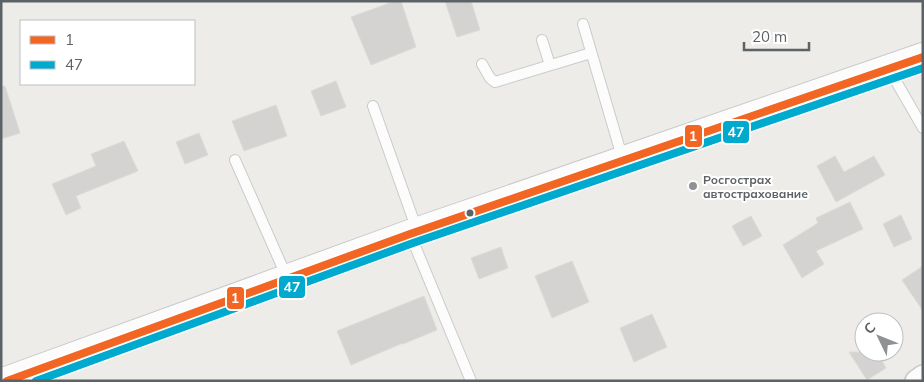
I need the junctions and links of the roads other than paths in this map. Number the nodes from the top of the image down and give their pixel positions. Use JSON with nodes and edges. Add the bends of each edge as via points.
{"nodes":[{"id":1,"x":583,"y":24,"type":"dead end"},
{"id":2,"x":542,"y":40,"type":"dead end"},
{"id":3,"x":591,"y":53,"type":"junction"},
{"id":4,"x":923,"y":57,"type":"edge"},
{"id":5,"x":482,"y":64,"type":"dead end"},
{"id":6,"x":550,"y":66,"type":"junction"},
{"id":7,"x":889,"y":69,"type":"junction"},
{"id":8,"x":373,"y":106,"type":"dead end"},
{"id":9,"x":923,"y":128,"type":"edge"},
{"id":10,"x":235,"y":160,"type":"dead end"},
{"id":11,"x":623,"y":161,"type":"junction"},
{"id":12,"x":413,"y":233,"type":"junction"},
{"id":13,"x":285,"y":273,"type":"dead end"},
{"id":14,"x":923,"y":376,"type":"edge"},
{"id":15,"x":6,"y":381,"type":"edge"},
{"id":16,"x":472,"y":381,"type":"edge"},
{"id":17,"x":916,"y":381,"type":"edge"}],
"edges":[{"from":1,"to":3,"type":"lane"},
{"from":2,"to":6,"type":"lane"},
{"from":3,"to":6,"type":"lane"},
{"from":3,"to":11,"type":"lane"},
{"from":4,"to":7,"type":"main road"},
{"from":5,"to":6,"type":"lane","via":[[495,82]]},
{"from":7,"to":9,"type":"lane"},
{"from":7,"to":11,"type":"main road"},
{"from":8,"to":12,"type":"lane"},
{"from":10,"to":13,"type":"lane"},
{"from":11,"to":12,"type":"main road"},
{"from":12,"to":15,"type":"main road"},
{"from":12,"to":16,"type":"lane"},
{"from":14,"to":17,"type":"street"}]}
